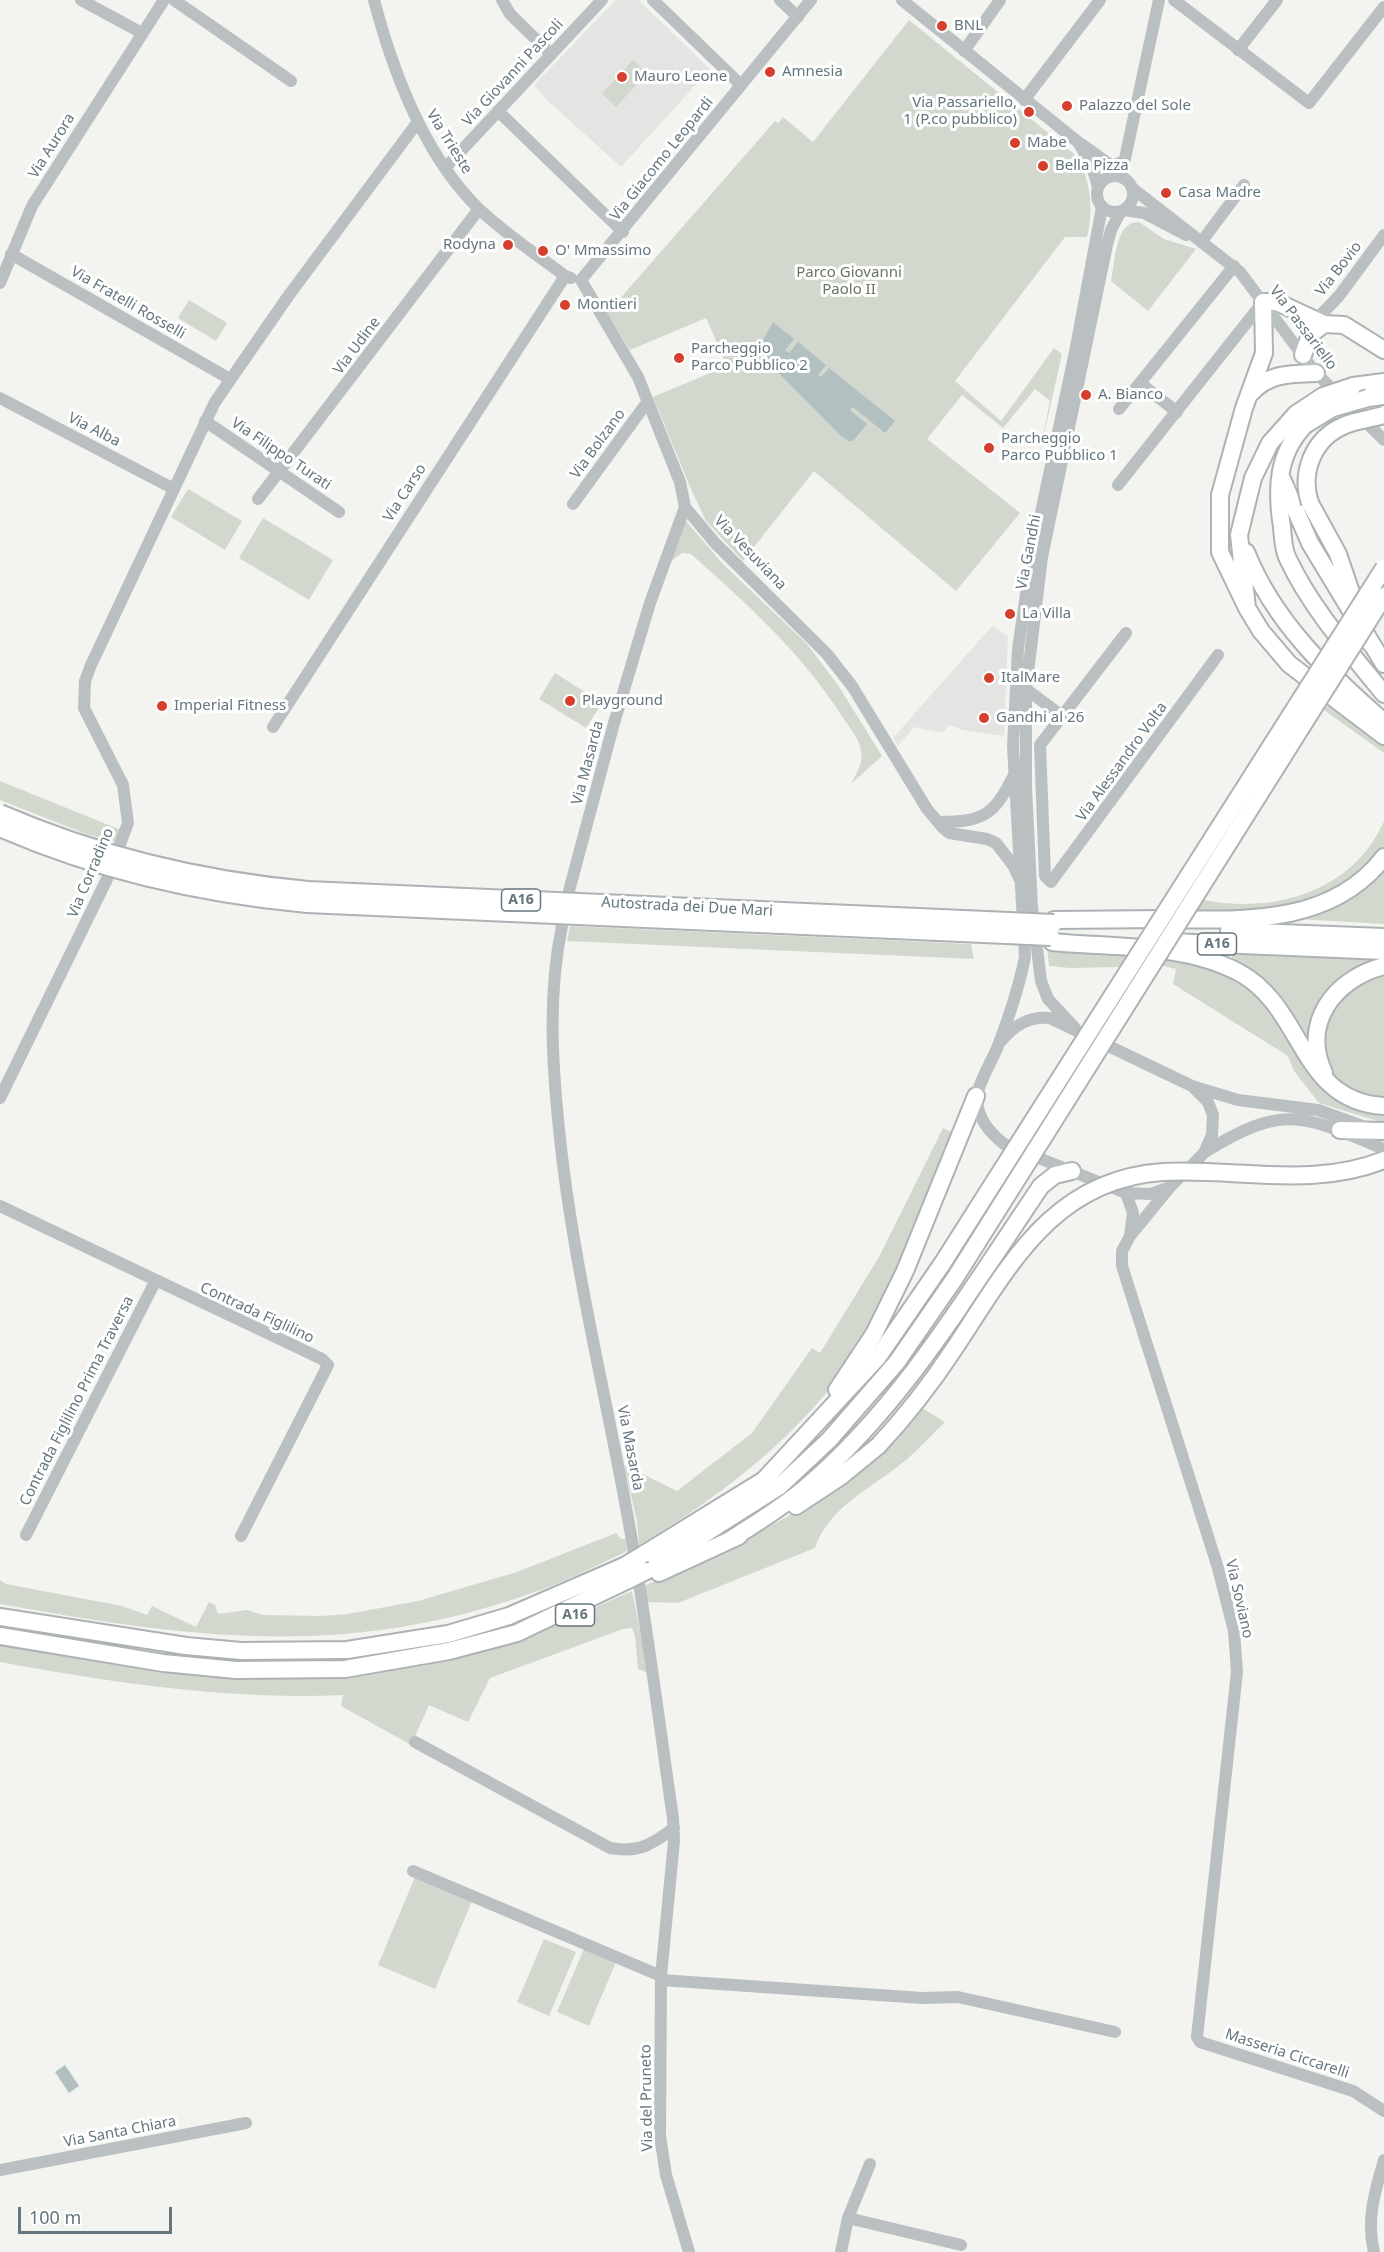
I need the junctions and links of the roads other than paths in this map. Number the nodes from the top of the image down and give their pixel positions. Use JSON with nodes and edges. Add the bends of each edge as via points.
{"nodes":[{"id":1,"x":81,"y":0,"type":"edge"},
{"id":2,"x":164,"y":0,"type":"edge"},
{"id":3,"x":174,"y":0,"type":"edge"},
{"id":4,"x":374,"y":0,"type":"edge"},
{"id":5,"x":502,"y":0,"type":"edge"},
{"id":6,"x":602,"y":0,"type":"edge"},
{"id":7,"x":653,"y":0,"type":"edge"},
{"id":8,"x":780,"y":0,"type":"edge"},
{"id":9,"x":811,"y":0,"type":"edge"},
{"id":10,"x":902,"y":0,"type":"edge"},
{"id":11,"x":1000,"y":0,"type":"edge"},
{"id":12,"x":1100,"y":0,"type":"edge"},
{"id":13,"x":1159,"y":0,"type":"edge"},
{"id":14,"x":1173,"y":0,"type":"edge"},
{"id":15,"x":1277,"y":0,"type":"edge"},
{"id":16,"x":1384,"y":7,"type":"edge"},
{"id":17,"x":798,"y":17,"type":"junction"},
{"id":18,"x":142,"y":33,"type":"junction"},
{"id":19,"x":1239,"y":50,"type":"junction"},
{"id":20,"x":964,"y":51,"type":"junction"},
{"id":21,"x":551,"y":54,"type":"junction"},
{"id":22,"x":291,"y":81,"type":"dead end"},
{"id":23,"x":741,"y":86,"type":"junction"},
{"id":24,"x":1024,"y":100,"type":"junction"},
{"id":25,"x":498,"y":111,"type":"junction"},
{"id":26,"x":417,"y":123,"type":"junction"},
{"id":27,"x":1078,"y":142,"type":"junction"},
{"id":28,"x":1124,"y":161,"type":"junction"},
{"id":29,"x":446,"y":167,"type":"junction"},
{"id":30,"x":1121,"y":177,"type":"junction"},
{"id":31,"x":1244,"y":185,"type":"dead end"},
{"id":32,"x":1098,"y":187,"type":"junction"},
{"id":33,"x":1132,"y":188,"type":"junction"},
{"id":34,"x":1102,"y":207,"type":"junction"},
{"id":35,"x":479,"y":209,"type":"junction"},
{"id":36,"x":1122,"y":211,"type":"junction"},
{"id":37,"x":623,"y":232,"type":"junction"},
{"id":38,"x":1384,"y":235,"type":"edge"},
{"id":39,"x":1199,"y":239,"type":"junction"},
{"id":40,"x":11,"y":254,"type":"junction"},
{"id":41,"x":1234,"y":266,"type":"junction"},
{"id":42,"x":565,"y":276,"type":"junction"},
{"id":43,"x":581,"y":280,"type":"junction"},
{"id":44,"x":0,"y":283,"type":"edge"},
{"id":45,"x":1263,"y":302,"type":"junction"},
{"id":46,"x":1320,"y":322,"type":"junction"},
{"id":47,"x":1384,"y":350,"type":"edge"},
{"id":48,"x":1304,"y":355,"type":"junction"},
{"id":49,"x":1316,"y":373,"type":"junction"},
{"id":50,"x":230,"y":379,"type":"junction"},
{"id":51,"x":1384,"y":382,"type":"edge"},
{"id":52,"x":1140,"y":383,"type":"junction"},
{"id":53,"x":1248,"y":397,"type":"junction"},
{"id":54,"x":1376,"y":398,"type":"edge"},
{"id":55,"x":0,"y":399,"type":"edge"},
{"id":56,"x":648,"y":401,"type":"junction"},
{"id":57,"x":1119,"y":409,"type":"dead end"},
{"id":58,"x":1177,"y":412,"type":"junction"},
{"id":59,"x":1384,"y":416,"type":"edge"},
{"id":60,"x":1301,"y":419,"type":"junction"},
{"id":61,"x":205,"y":421,"type":"junction"},
{"id":62,"x":1384,"y":440,"type":"edge"},
{"id":63,"x":280,"y":472,"type":"junction"},
{"id":64,"x":1279,"y":472,"type":"junction"},
{"id":65,"x":1118,"y":485,"type":"dead end"},
{"id":66,"x":174,"y":489,"type":"junction"},
{"id":67,"x":258,"y":499,"type":"dead end"},
{"id":68,"x":573,"y":504,"type":"dead end"},
{"id":69,"x":685,"y":507,"type":"junction"},
{"id":70,"x":339,"y":512,"type":"dead end"},
{"id":71,"x":1239,"y":534,"type":"junction"},
{"id":72,"x":1384,"y":568,"type":"edge"},
{"id":73,"x":1384,"y":596,"type":"edge"},
{"id":74,"x":1247,"y":608,"type":"junction"},
{"id":75,"x":1126,"y":633,"type":"dead end"},
{"id":76,"x":1371,"y":644,"type":"junction"},
{"id":77,"x":1218,"y":655,"type":"dead end"},
{"id":78,"x":1384,"y":664,"type":"edge"},
{"id":79,"x":1026,"y":689,"type":"junction"},
{"id":80,"x":1384,"y":694,"type":"edge"},
{"id":81,"x":1062,"y":716,"type":"junction"},
{"id":82,"x":1384,"y":722,"type":"edge"},
{"id":83,"x":273,"y":727,"type":"dead end"},
{"id":84,"x":1384,"y":736,"type":"edge"},
{"id":85,"x":1014,"y":774,"type":"junction"},
{"id":86,"x":0,"y":813,"type":"edge"},
{"id":87,"x":939,"y":822,"type":"junction"},
{"id":88,"x":0,"y":828,"type":"edge"},
{"id":89,"x":1384,"y":857,"type":"edge"},
{"id":90,"x":1021,"y":884,"type":"junction"},
{"id":91,"x":569,"y":891,"type":"dead end"},
{"id":92,"x":562,"y":926,"type":"dead end"},
{"id":93,"x":1052,"y":930,"type":"junction"},
{"id":94,"x":1384,"y":937,"type":"edge"},
{"id":95,"x":1384,"y":951,"type":"edge"},
{"id":96,"x":1384,"y":966,"type":"edge"},
{"id":97,"x":1075,"y":1028,"type":"junction"},
{"id":98,"x":998,"y":1044,"type":"junction"},
{"id":99,"x":1192,"y":1086,"type":"junction"},
{"id":100,"x":1334,"y":1089,"type":"junction"},
{"id":101,"x":976,"y":1096,"type":"junction"},
{"id":102,"x":0,"y":1098,"type":"edge"},
{"id":103,"x":1384,"y":1106,"type":"edge"},
{"id":104,"x":1340,"y":1130,"type":"junction"},
{"id":105,"x":1381,"y":1132,"type":"edge"},
{"id":106,"x":1384,"y":1149,"type":"edge"},
{"id":107,"x":1203,"y":1153,"type":"junction"},
{"id":108,"x":1384,"y":1160,"type":"edge"},
{"id":109,"x":1072,"y":1171,"type":"junction"},
{"id":110,"x":1170,"y":1187,"type":"junction"},
{"id":111,"x":1126,"y":1193,"type":"junction"},
{"id":112,"x":0,"y":1206,"type":"edge"},
{"id":113,"x":1130,"y":1236,"type":"junction"},
{"id":114,"x":155,"y":1282,"type":"junction"},
{"id":115,"x":806,"y":1437,"type":"junction"},
{"id":116,"x":26,"y":1534,"type":"dead end"},
{"id":117,"x":241,"y":1536,"type":"dead end"},
{"id":118,"x":730,"y":1540,"type":"junction"},
{"id":119,"x":646,"y":1567,"type":"junction"},
{"id":120,"x":627,"y":1578,"type":"junction"},
{"id":121,"x":0,"y":1617,"type":"edge"},
{"id":122,"x":0,"y":1636,"type":"edge"},
{"id":123,"x":415,"y":1742,"type":"dead end"},
{"id":124,"x":674,"y":1828,"type":"junction"},
{"id":125,"x":413,"y":1871,"type":"dead end"},
{"id":126,"x":661,"y":1978,"type":"junction"},
{"id":127,"x":1115,"y":2032,"type":"dead end"},
{"id":128,"x":1211,"y":2046,"type":"joint"},
{"id":129,"x":1384,"y":2111,"type":"edge"},
{"id":130,"x":246,"y":2123,"type":"dead end"},
{"id":131,"x":1384,"y":2160,"type":"edge"},
{"id":132,"x":870,"y":2164,"type":"dead end"},
{"id":133,"x":0,"y":2170,"type":"edge"},
{"id":134,"x":848,"y":2218,"type":"junction"},
{"id":135,"x":961,"y":2245,"type":"dead end"},
{"id":136,"x":689,"y":2252,"type":"edge"},
{"id":137,"x":841,"y":2252,"type":"edge"},
{"id":138,"x":1374,"y":2252,"type":"edge"}],
"edges":[{"from":1,"to":18,"type":"street"},
{"from":2,"to":18,"type":"street","name":"Via Aurora"},
{"from":3,"to":22,"type":"street"},
{"from":4,"to":26,"type":"street","name":"Via Trieste"},
{"from":5,"to":21,"type":"street","via":[[510,14]]},
{"from":6,"to":21,"type":"street","name":"Via Giovanni Pascoli"},
{"from":7,"to":23,"type":"street"},
{"from":8,"to":17,"type":"street"},
{"from":9,"to":17,"type":"street","name":"Via Giacomo Leopardi"},
{"from":10,"to":20,"type":"street"},
{"from":11,"to":20,"type":"street"},
{"from":12,"to":24,"type":"street"},
{"from":13,"to":28,"type":"street"},
{"from":14,"to":19,"type":"street"},
{"from":15,"to":19,"type":"street"},
{"from":16,"to":19,"type":"street","via":[[1309,103]]},
{"from":17,"to":23,"type":"street","name":"Via Giacomo Leopardi"},
{"from":18,"to":40,"type":"street","name":"Via Aurora","via":[[32,206]]},
{"from":20,"to":24,"type":"street"},
{"from":21,"to":25,"type":"street","name":"Via Giovanni Pascoli"},
{"from":23,"to":37,"type":"street","name":"Via Giacomo Leopardi"},
{"from":24,"to":27,"type":"street"},
{"from":25,"to":29,"type":"street","name":"Via Giovanni Pascoli"},
{"from":25,"to":37,"type":"street"},
{"from":26,"to":29,"type":"street","name":"Via Trieste"},
{"from":26,"to":50,"type":"street","name":"Via Corradino"},
{"from":27,"to":28,"type":"street","via":[[1112,166]]},
{"from":27,"to":32,"type":"street","via":[[1092,166]]},
{"from":28,"to":30,"type":"street"},
{"from":29,"to":35,"type":"street","name":"Via Trieste","via":[[450,178]]},
{"from":30,"to":32,"type":"street","via":[[1108,178]]},
{"from":30,"to":33,"type":"street","name":"Via Passariello"},
{"from":31,"to":39,"type":"street"},
{"from":32,"to":34,"type":"street"},
{"from":33,"to":36,"type":"street","via":[[1131,202]]},
{"from":33,"to":39,"type":"street","name":"Via Passariello"},
{"from":34,"to":36,"type":"street","name":"Via Passariello","via":[[1111,212]]},
{"from":34,"to":85,"type":"street","name":"Via Gandhi","via":[[1025,597],[1015,691]]},
{"from":35,"to":42,"type":"street","name":"Via Trieste"},
{"from":35,"to":63,"type":"street","name":"Via Udine"},
{"from":36,"to":39,"type":"street","name":"Via Passariello","via":[[1144,213],[1179,233]]},
{"from":36,"to":79,"type":"street","name":"Via Gandhi","via":[[1107,245],[1042,557]]},
{"from":37,"to":43,"type":"street","name":"Via Giacomo Leopardi"},
{"from":38,"to":46,"type":"street","name":"Via Bovio"},
{"from":39,"to":41,"type":"street","name":"Via Passariello"},
{"from":40,"to":44,"type":"street","name":"Via Aurora"},
{"from":40,"to":50,"type":"street","name":"Via Fratelli Rosselli"},
{"from":41,"to":45,"type":"street","name":"Via Passariello"},
{"from":41,"to":52,"type":"street"},
{"from":42,"to":43,"type":"street","name":"Via Trieste"},
{"from":42,"to":83,"type":"street","name":"Via Carso"},
{"from":43,"to":56,"type":"street","name":"Via Vesuviana"},
{"from":45,"to":46,"type":"highway","via":[[1277,302]]},
{"from":45,"to":48,"type":"street","name":"Via Passariello"},
{"from":45,"to":53,"type":"highway","via":[[1264,353]]},
{"from":45,"to":58,"type":"street"},
{"from":46,"to":47,"type":"highway","via":[[1344,325]]},
{"from":46,"to":48,"type":"highway"},
{"from":48,"to":49,"type":"street","name":"Via Passariello"},
{"from":49,"to":53,"type":"highway","via":[[1275,375],[1261,382]]},
{"from":49,"to":62,"type":"street","name":"Via Passariello"},
{"from":50,"to":61,"type":"street","name":"Via Corradino"},
{"from":51,"to":60,"type":"highway","bridge":true,"via":[[1353,386],[1323,396]]},
{"from":52,"to":57,"type":"street"},
{"from":52,"to":58,"type":"street"},
{"from":53,"to":74,"type":"highway","via":[[1220,495],[1220,552]]},
{"from":54,"to":60,"type":"highway","bridge":true},
{"from":55,"to":66,"type":"street","name":"Via Alba"},
{"from":56,"to":68,"type":"street","name":"Via Bolzano"},
{"from":56,"to":69,"type":"street","name":"Via Vesuviana","via":[[680,482]]},
{"from":58,"to":65,"type":"street"},
{"from":59,"to":76,"type":"highway","bridge":true,"via":[[1341,427],[1318,446],[1306,477],[1310,503],[1346,572]]},
{"from":60,"to":64,"type":"highway"},
{"from":60,"to":71,"type":"highway","via":[[1270,443],[1259,462]]},
{"from":61,"to":63,"type":"street","name":"Via Filippo Turati"},
{"from":61,"to":66,"type":"street","name":"Via Corradino"},
{"from":63,"to":67,"type":"street","name":"Via Udine"},
{"from":63,"to":70,"type":"street","name":"Via Filippo Turati"},
{"from":64,"to":76,"type":"highway","via":[[1310,543]]},
{"from":64,"to":80,"type":"highway","via":[[1286,556],[1310,599]]},
{"from":66,"to":102,"type":"street","name":"Via Corradino","via":[[85,681],[84,708],[123,785],[128,823],[107,879]]},
{"from":69,"to":87,"type":"street","name":"Via Vesuviana","via":[[715,543],[827,654],[852,686],[927,809]]},
{"from":69,"to":91,"type":"street","name":"Via Masarda","via":[[647,614]]},
{"from":71,"to":74,"type":"highway"},
{"from":71,"to":82,"type":"highway","via":[[1265,593],[1300,641]]},
{"from":72,"to":115,"type":"highway","bridge":true,"via":[[942,1264],[878,1357]]},
{"from":73,"to":119,"type":"highway","bridge":true,"via":[[955,1278],[897,1362],[829,1440],[780,1486]]},
{"from":74,"to":84,"type":"highway","via":[[1289,664]]},
{"from":75,"to":81,"type":"street"},
{"from":76,"to":78,"type":"highway"},
{"from":77,"to":81,"type":"street","name":"Via Alessandro Volta","via":[[1052,882],[1047,880],[1040,745]]},
{"from":79,"to":81,"type":"street"},
{"from":79,"to":97,"type":"street","name":"Via Gandhi","via":[[1032,907],[1041,981],[1048,999]]},
{"from":85,"to":87,"type":"street","via":[[1001,802],[983,817]]},
{"from":85,"to":90,"type":"street","name":"Via Gandhi"},
{"from":86,"to":93,"type":"highway","name":"Autostrada dei Due Mari","number":"A16","bridge":true,"via":[[84,846],[139,862],[251,885],[965,920]]},
{"from":87,"to":90,"type":"street","name":"Via Vesuviana","via":[[949,833],[996,843],[1014,865]]},
{"from":88,"to":93,"type":"highway","name":"Autostrada dei Due Mari","number":"A16","bridge":true,"via":[[135,876],[249,899],[945,933],[961,938]]},
{"from":89,"to":93,"type":"highway","via":[[1366,878],[1338,897],[1267,918]]},
{"from":90,"to":98,"type":"street","name":"Via Gandhi","via":[[1024,957]]},
{"from":92,"to":124,"type":"street","name":"Via Masarda","via":[[553,1002],[555,1085],[565,1188],[627,1513]]},
{"from":93,"to":94,"type":"highway","name":"Autostrada dei Due Mari","number":"A16"},
{"from":93,"to":95,"type":"highway","name":"Autostrada dei Due Mari","number":"A16"},
{"from":93,"to":100,"type":"highway","via":[[1188,954],[1240,973],[1277,1005],[1315,1069]]},
{"from":96,"to":100,"type":"highway","via":[[1343,985],[1329,1000],[1319,1020],[1321,1066]]},
{"from":97,"to":98,"type":"street","via":[[1050,1018],[1030,1019]]},
{"from":97,"to":99,"type":"street"},
{"from":98,"to":101,"type":"street","name":"Via Gandhi"},
{"from":99,"to":105,"type":"street","via":[[1238,1100],[1318,1110]]},
{"from":99,"to":107,"type":"street","via":[[1208,1102],[1213,1115],[1212,1135]]},
{"from":100,"to":103,"type":"highway","via":[[1354,1101]]},
{"from":101,"to":109,"type":"street","via":[[984,1124],[1004,1144]]},
{"from":101,"to":115,"type":"highway","via":[[905,1271],[874,1334]]},
{"from":104,"to":105,"type":"highway"},
{"from":104,"to":106,"type":"street"},
{"from":104,"to":107,"type":"street","via":[[1312,1120],[1271,1121],[1240,1130]]},
{"from":107,"to":110,"type":"street"},
{"from":108,"to":118,"type":"highway","bridge":true,"via":[[1352,1171],[1310,1176],[1161,1172],[1122,1180],[1083,1195],[1055,1214],[1027,1241],[923,1394],[878,1446],[813,1496]]},
{"from":109,"to":111,"type":"street"},
{"from":109,"to":118,"type":"highway","via":[[1055,1175],[1041,1186],[919,1366],[862,1432],[781,1508]]},
{"from":110,"to":111,"type":"street","via":[[1151,1194]]},
{"from":110,"to":113,"type":"street"},
{"from":111,"to":113,"type":"street","via":[[1133,1213]]},
{"from":112,"to":114,"type":"street","name":"Contrada Figlilino"},
{"from":113,"to":128,"type":"street","name":"Via Soviano","via":[[1122,1251],[1124,1274],[1187,1468],[1234,1631],[1237,1672],[1197,2020],[1200,2042]]},
{"from":114,"to":116,"type":"street","name":"Contrada Figlilino Prima Traversa"},
{"from":114,"to":117,"type":"street","name":"Contrada Figlilino","via":[[328,1365]]},
{"from":115,"to":119,"type":"highway","via":[[764,1480]]},
{"from":118,"to":119,"type":"highway","number":"A16"},
{"from":119,"to":120,"type":"highway","number":"A16"},
{"from":119,"to":120,"type":"highway","bridge":true},
{"from":120,"to":121,"type":"highway","via":[[448,1634],[347,1650],[208,1648]]},
{"from":120,"to":122,"type":"highway","number":"A16","via":[[572,1617],[450,1651],[345,1669],[273,1671],[162,1663]]},
{"from":123,"to":124,"type":"street","via":[[610,1848],[643,1848]]},
{"from":124,"to":126,"type":"street","name":"Via Masarda"},
{"from":125,"to":126,"type":"street"},
{"from":126,"to":127,"type":"street","via":[[922,1998],[958,1997]]},
{"from":126,"to":136,"type":"street","name":"Via del Pruneto","via":[[660,2136],[666,2175]]},
{"from":128,"to":129,"type":"street","name":"Masseria Ciccarelli","via":[[1353,2091]]},
{"from":130,"to":133,"type":"street","name":"Via Santa Chiara"},
{"from":131,"to":138,"type":"street","via":[[1372,2206]]},
{"from":132,"to":134,"type":"street"},
{"from":134,"to":135,"type":"street"},
{"from":134,"to":137,"type":"street"}]}
